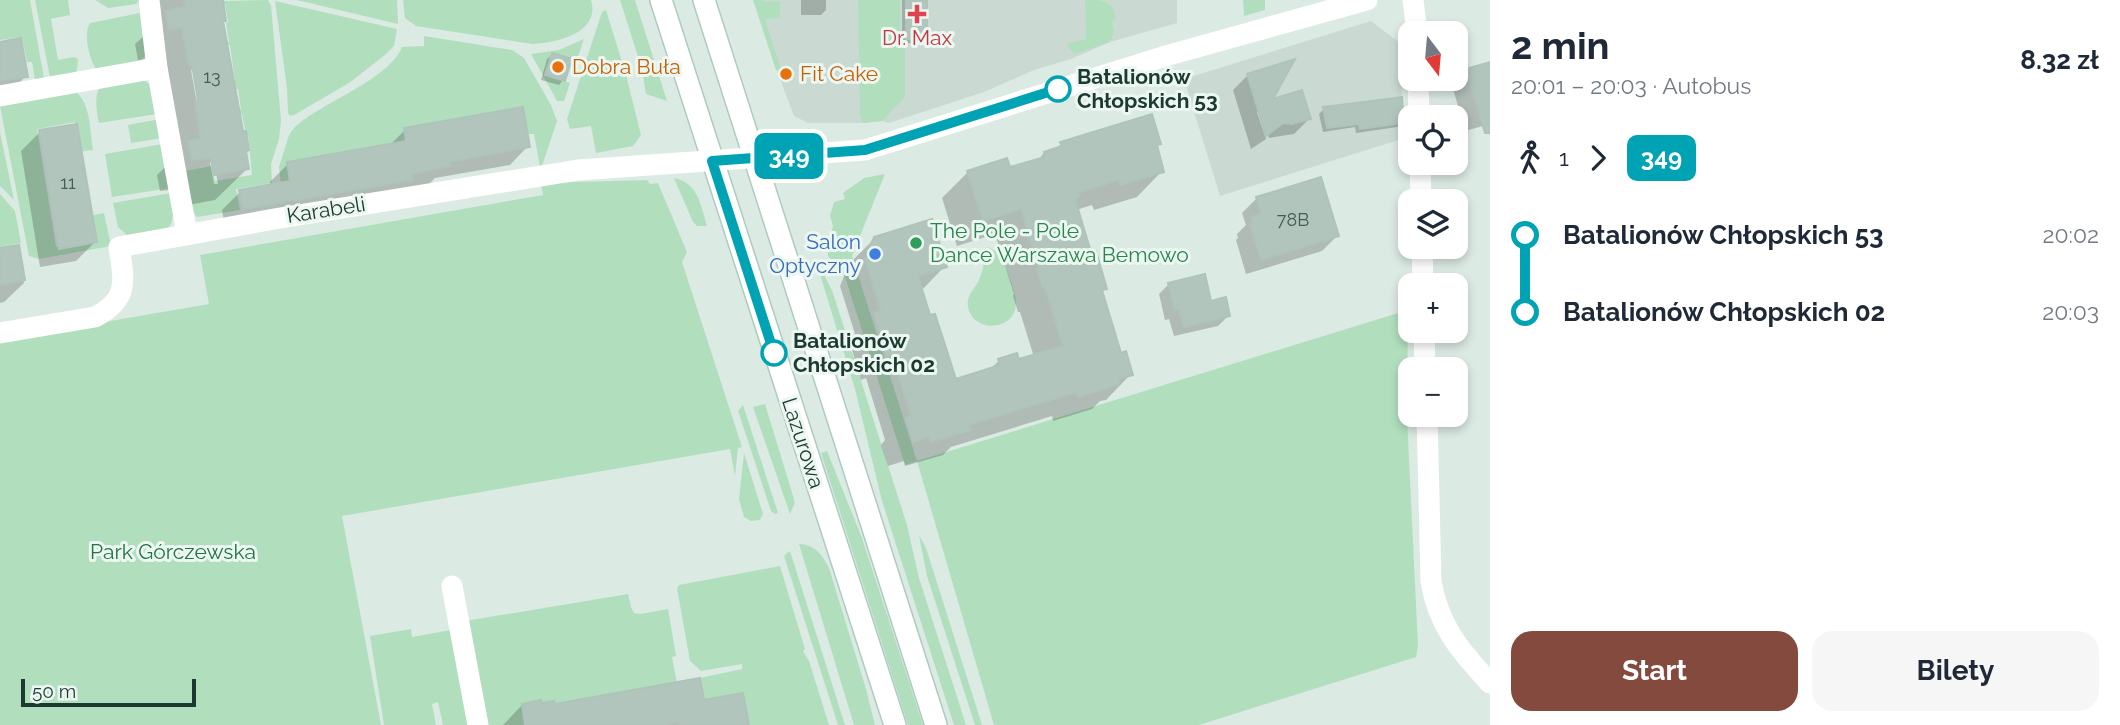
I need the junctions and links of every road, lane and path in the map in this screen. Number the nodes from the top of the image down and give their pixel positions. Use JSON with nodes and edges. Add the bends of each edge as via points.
{"nodes":[{"id":1,"x":149,"y":0,"type":"edge"},
{"id":2,"x":661,"y":0,"type":"edge"},
{"id":3,"x":704,"y":0,"type":"edge"},
{"id":4,"x":1367,"y":0,"type":"edge"},
{"id":5,"x":1413,"y":0,"type":"edge"},
{"id":6,"x":1416,"y":21,"type":"edge"},
{"id":7,"x":157,"y":68,"type":"junction"},
{"id":8,"x":0,"y":96,"type":"edge"},
{"id":9,"x":755,"y":158,"type":"junction"},
{"id":10,"x":712,"y":161,"type":"junction"},
{"id":11,"x":187,"y":234,"type":"junction"},
{"id":12,"x":0,"y":333,"type":"edge"},
{"id":13,"x":1426,"y":427,"type":"edge"},
{"id":14,"x":452,"y":586,"type":"dead end"},
{"id":15,"x":1490,"y":683,"type":"edge"},
{"id":16,"x":478,"y":725,"type":"edge"},
{"id":17,"x":895,"y":725,"type":"edge"},
{"id":18,"x":936,"y":725,"type":"edge"}],
"edges":[{"from":1,"to":7,"type":"street"},
{"from":2,"to":10,"type":"street","name":"Lazurowa"},
{"from":3,"to":9,"type":"street","name":"Lazurowa"},
{"from":4,"to":9,"type":"street","name":"Karabeli","via":[[1169,55],[865,150]]},
{"from":5,"to":6,"type":"street"},
{"from":7,"to":8,"type":"street"},
{"from":7,"to":11,"type":"street"},
{"from":9,"to":10,"type":"street","name":"Karabeli"},
{"from":9,"to":18,"type":"street","name":"Lazurowa"},
{"from":10,"to":11,"type":"street","name":"Karabeli","via":[[578,170]]},
{"from":10,"to":17,"type":"street","name":"Lazurowa"},
{"from":11,"to":12,"type":"street","name":"Karabeli","via":[[119,247],[123,291],[107,311]]},
{"from":13,"to":15,"type":"street","via":[[1434,600],[1461,651]]},
{"from":14,"to":16,"type":"street"}]}
